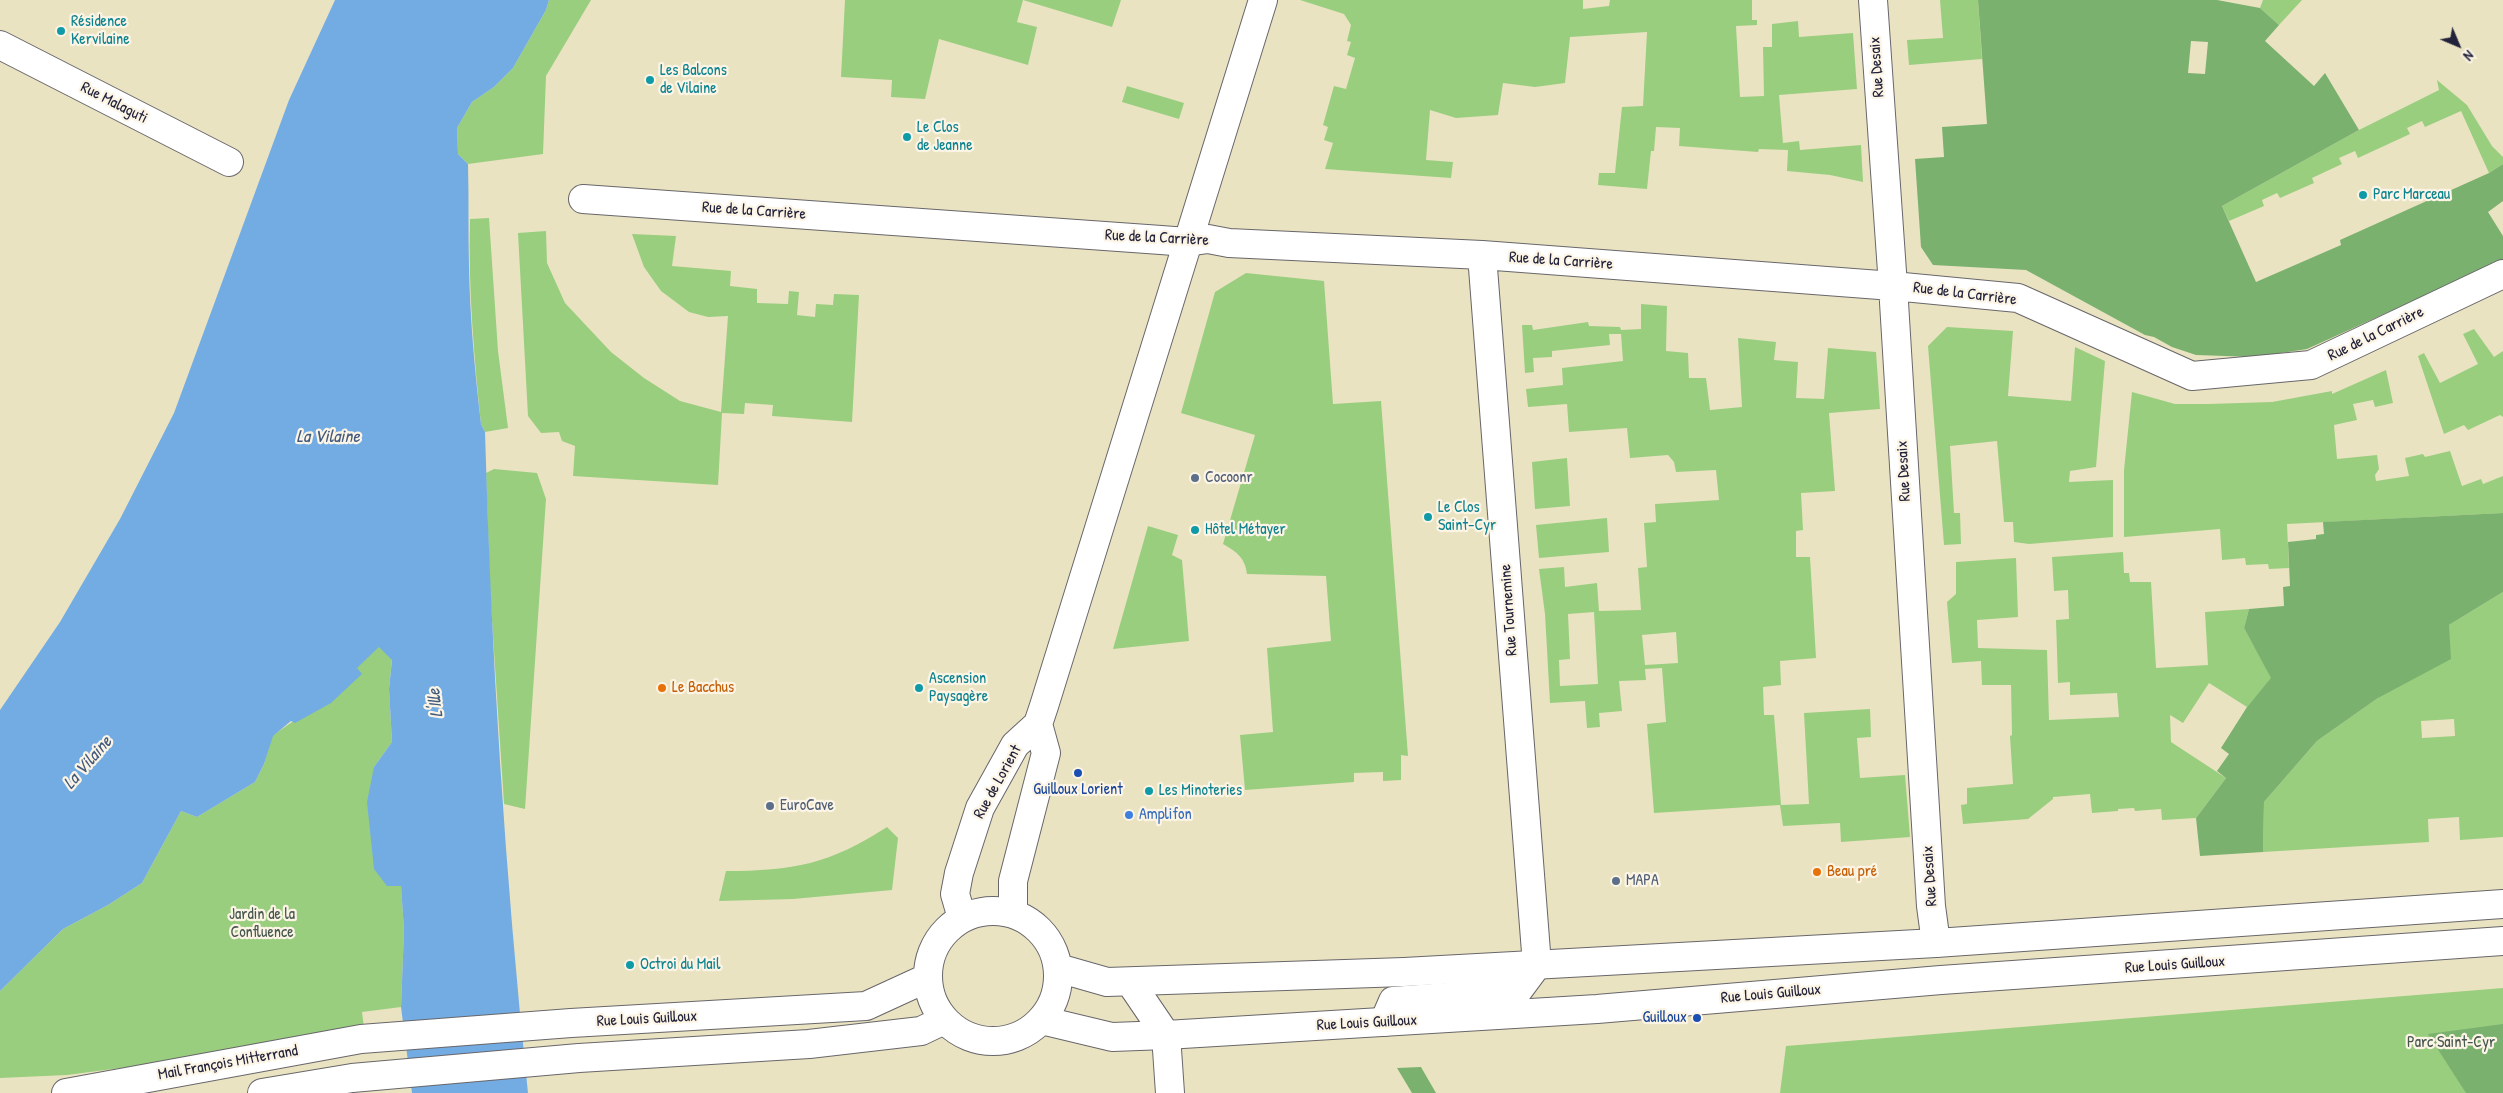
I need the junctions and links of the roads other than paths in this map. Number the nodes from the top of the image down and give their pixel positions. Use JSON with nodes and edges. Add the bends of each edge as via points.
{"nodes":[{"id":1,"x":1263,"y":0,"type":"edge"},
{"id":2,"x":1872,"y":0,"type":"edge"},
{"id":3,"x":0,"y":45,"type":"edge"},
{"id":4,"x":229,"y":162,"type":"dead end"},
{"id":5,"x":583,"y":198,"type":"dead end"},
{"id":6,"x":1187,"y":242,"type":"junction"},
{"id":7,"x":1482,"y":255,"type":"junction"},
{"id":8,"x":2503,"y":274,"type":"edge"},
{"id":9,"x":1893,"y":286,"type":"junction"},
{"id":10,"x":1038,"y":724,"type":"junction"},
{"id":11,"x":2503,"y":904,"type":"edge"},
{"id":12,"x":1013,"y":913,"type":"junction"},
{"id":13,"x":962,"y":918,"type":"junction"},
{"id":14,"x":2503,"y":941,"type":"edge"},
{"id":15,"x":1936,"y":942,"type":"junction"},
{"id":16,"x":1537,"y":965,"type":"junction"},
{"id":17,"x":1058,"y":968,"type":"junction"},
{"id":18,"x":927,"y":978,"type":"junction"},
{"id":19,"x":1130,"y":982,"type":"junction"},
{"id":20,"x":944,"y":1020,"type":"junction"},
{"id":21,"x":1041,"y":1020,"type":"junction"},
{"id":22,"x":1384,"y":1022,"type":"junction"},
{"id":23,"x":1166,"y":1035,"type":"junction"},
{"id":24,"x":361,"y":1039,"type":"joint"},
{"id":25,"x":66,"y":1093,"type":"edge"},
{"id":26,"x":262,"y":1093,"type":"edge"},
{"id":27,"x":1170,"y":1093,"type":"edge"}],
"edges":[{"from":1,"to":6,"type":"main road"},
{"from":2,"to":9,"type":"main road","name":"Rue Desaix"},
{"from":3,"to":4,"type":"main road","name":"Rue Malaguti"},
{"from":5,"to":6,"type":"main road","name":"Rue de la Carrière"},
{"from":6,"to":7,"type":"main road","name":"Rue de la Carrière","via":[[1208,239],[1230,243]]},
{"from":6,"to":10,"type":"main road"},
{"from":7,"to":9,"type":"main road","name":"Rue de la Carrière"},
{"from":7,"to":16,"type":"main road","name":"Rue Tournemine"},
{"from":8,"to":9,"type":"main road","name":"Rue de la Carrière","via":[[2311,365],[2192,376],[2018,298]]},
{"from":9,"to":15,"type":"main road","name":"Rue Desaix","via":[[1931,906]]},
{"from":10,"to":12,"type":"main road","name":"Rue de Lorient","via":[[1046,753],[1013,881]]},
{"from":10,"to":13,"type":"main road","name":"Rue de Lorient","via":[[1016,746],[980,808],[955,894]]},
{"from":11,"to":15,"type":"main road"},
{"from":12,"to":13,"type":"main road","via":[[996,910]]},
{"from":12,"to":17,"type":"main road","via":[[1042,932],[1053,949]]},
{"from":13,"to":18,"type":"main road","via":[[936,943],[929,960]]},
{"from":14,"to":22,"type":"main road","name":"Rue Louis Guilloux"},
{"from":15,"to":16,"type":"main road"},
{"from":16,"to":19,"type":"main road"},
{"from":16,"to":22,"type":"main road","via":[[1518,992],[1393,1001]]},
{"from":17,"to":19,"type":"main road","via":[[1107,982]]},
{"from":17,"to":21,"type":"main road","via":[[1058,988],[1052,1006]]},
{"from":18,"to":20,"type":"main road","via":[[930,996]]},
{"from":18,"to":24,"type":"main road","name":"Rue Louis Guilloux","via":[[866,1006]]},
{"from":19,"to":23,"type":"main road"},
{"from":20,"to":21,"type":"main road","via":[[969,1038],[988,1042],[1007,1041],[1025,1034]]},
{"from":20,"to":26,"type":"main road","via":[[920,1031],[809,1044],[579,1058],[352,1078]]},
{"from":21,"to":23,"type":"main road","name":"Rue Louis Guilloux","via":[[1112,1037]]},
{"from":22,"to":23,"type":"main road","name":"Rue Louis Guilloux"},
{"from":23,"to":27,"type":"main road"},
{"from":24,"to":25,"type":"main road","name":"Mail François Mitterrand"}]}
